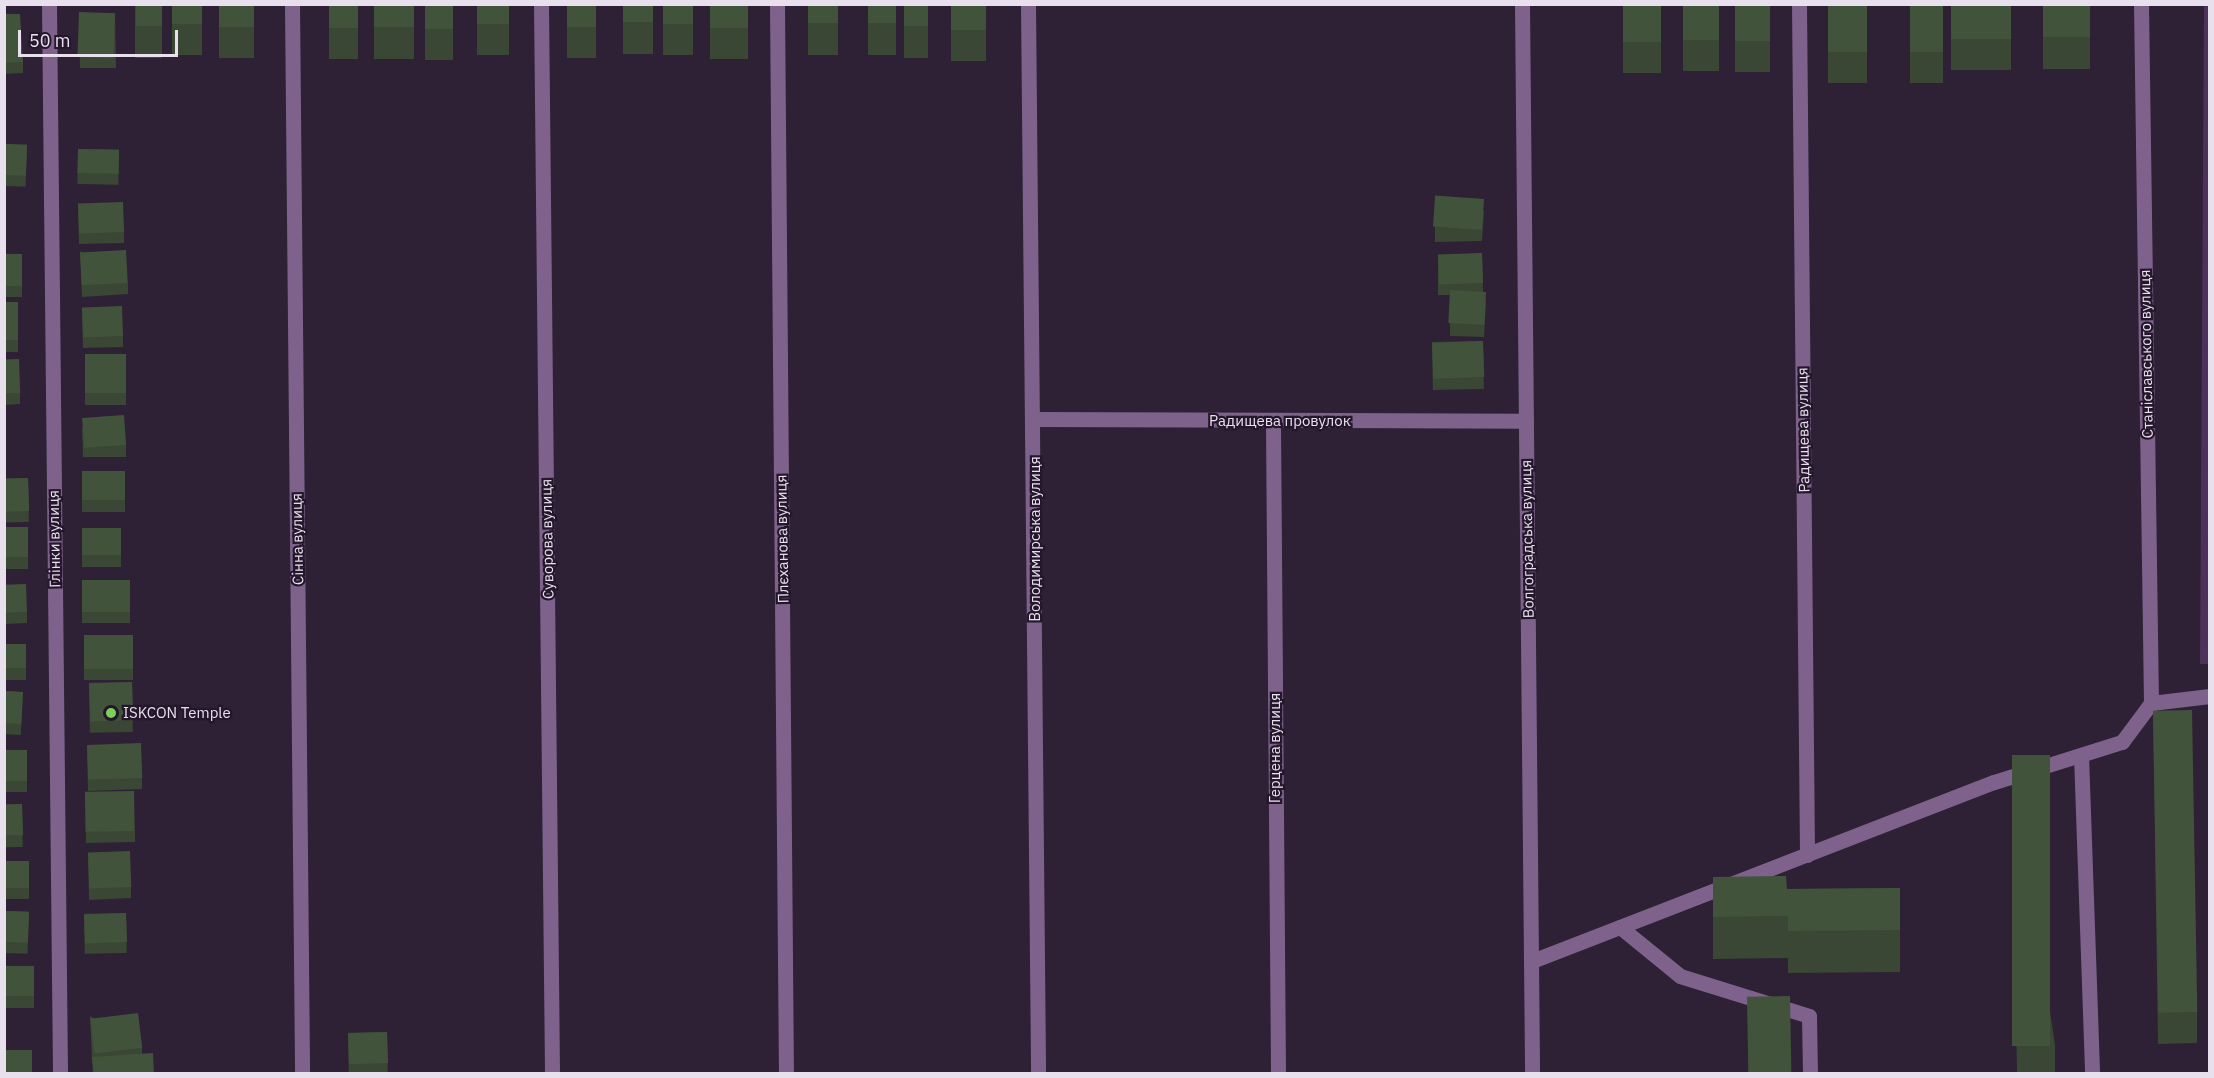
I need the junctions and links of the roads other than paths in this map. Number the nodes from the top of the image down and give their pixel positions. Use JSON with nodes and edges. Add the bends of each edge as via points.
{"nodes":[{"id":1,"x":49,"y":4,"type":"edge"},
{"id":2,"x":292,"y":4,"type":"edge"},
{"id":3,"x":542,"y":4,"type":"edge"},
{"id":4,"x":777,"y":4,"type":"edge"},
{"id":5,"x":1028,"y":4,"type":"edge"},
{"id":6,"x":1522,"y":4,"type":"edge"},
{"id":7,"x":1799,"y":4,"type":"edge"},
{"id":8,"x":2140,"y":4,"type":"edge"},
{"id":9,"x":1034,"y":420,"type":"junction"},
{"id":10,"x":1526,"y":421,"type":"junction"},
{"id":11,"x":1273,"y":422,"type":"junction"},
{"id":12,"x":2210,"y":696,"type":"edge"},
{"id":13,"x":2151,"y":703,"type":"junction"},
{"id":14,"x":2081,"y":755,"type":"junction"},
{"id":15,"x":1807,"y":855,"type":"junction"},
{"id":16,"x":1620,"y":927,"type":"junction"},
{"id":17,"x":1532,"y":961,"type":"junction"},
{"id":18,"x":60,"y":1074,"type":"edge"},
{"id":19,"x":302,"y":1074,"type":"edge"},
{"id":20,"x":552,"y":1074,"type":"edge"},
{"id":21,"x":786,"y":1074,"type":"edge"},
{"id":22,"x":1038,"y":1074,"type":"edge"},
{"id":23,"x":1278,"y":1074,"type":"edge"},
{"id":24,"x":1532,"y":1074,"type":"edge"},
{"id":25,"x":1810,"y":1074,"type":"edge"},
{"id":26,"x":2092,"y":1074,"type":"edge"}],
"edges":[{"from":1,"to":18,"type":"street","name":"Глінки вулиця"},
{"from":2,"to":19,"type":"street","name":"Сінна вулиця"},
{"from":3,"to":20,"type":"street","name":"Суворова вулиця"},
{"from":4,"to":21,"type":"street","name":"Плєханова вулиця"},
{"from":5,"to":9,"type":"street","name":"Володимирська вулиця"},
{"from":6,"to":10,"type":"street","name":"Волгоградська вулиця"},
{"from":7,"to":15,"type":"street","name":"Радищева вулиця"},
{"from":8,"to":13,"type":"street","name":"Станіславського вулиця"},
{"from":9,"to":11,"type":"street","name":"Радищева провулок"},
{"from":9,"to":22,"type":"street","name":"Володимирська вулиця"},
{"from":10,"to":11,"type":"street","name":"Радищева провулок"},
{"from":10,"to":17,"type":"street","name":"Волгоградська вулиця"},
{"from":11,"to":23,"type":"street","name":"Герцена вулиця"},
{"from":12,"to":13,"type":"street"},
{"from":13,"to":14,"type":"street","via":[[2122,742]]},
{"from":14,"to":15,"type":"street","via":[[1994,782]]},
{"from":14,"to":26,"type":"street"},
{"from":15,"to":16,"type":"street"},
{"from":16,"to":17,"type":"street"},
{"from":16,"to":25,"type":"street","via":[[1680,976],[1809,1016]]},
{"from":17,"to":24,"type":"street","name":"Волгоградська вулиця"}]}
